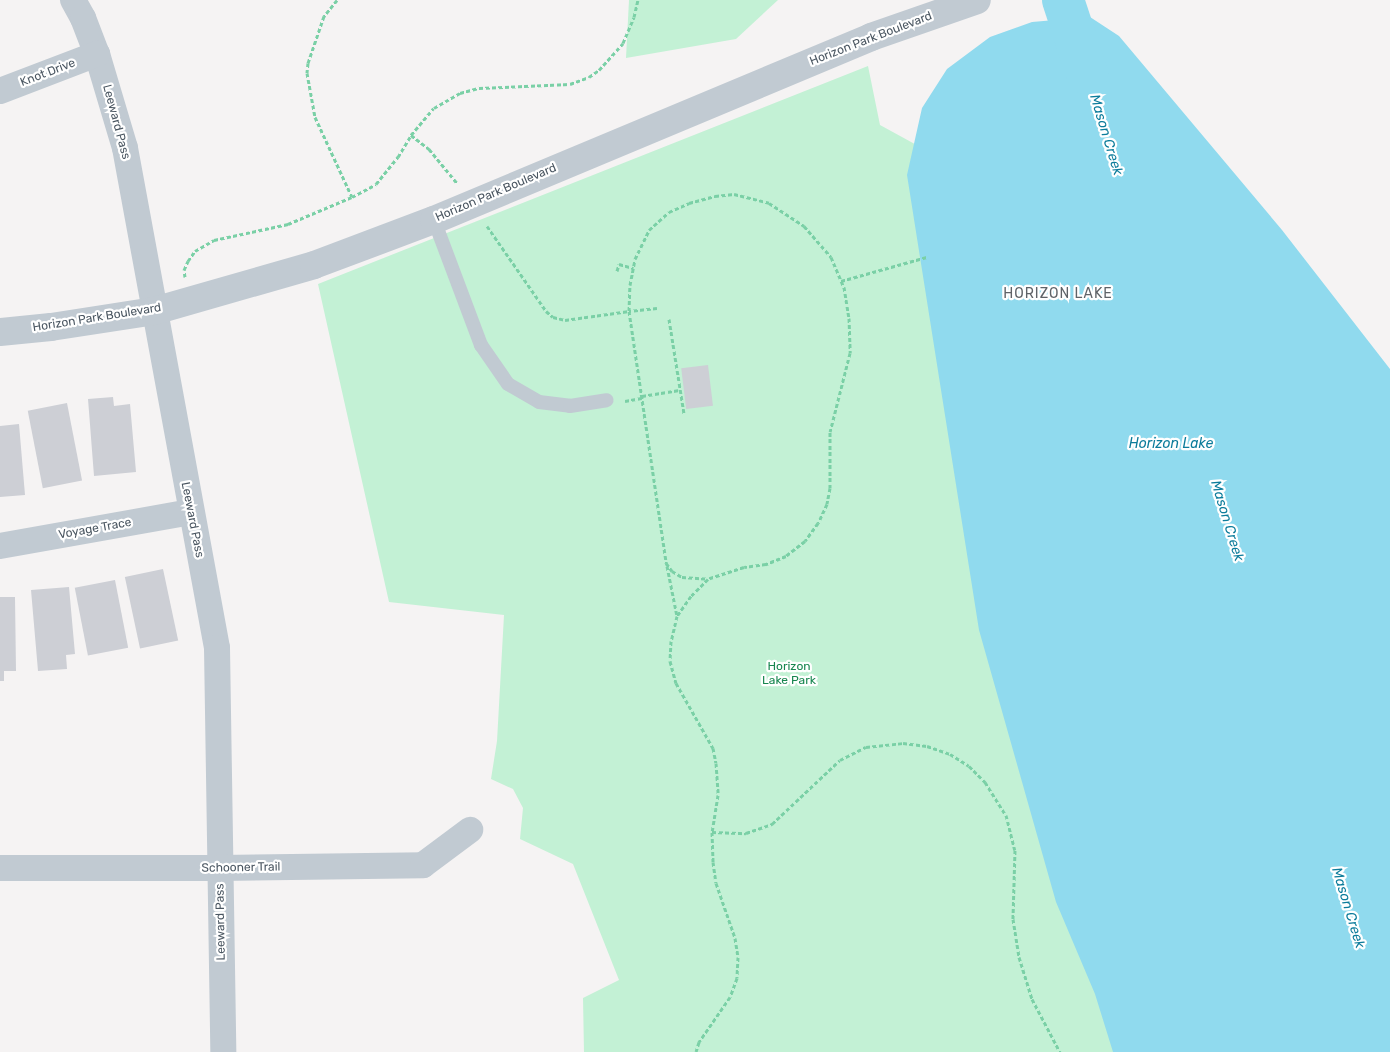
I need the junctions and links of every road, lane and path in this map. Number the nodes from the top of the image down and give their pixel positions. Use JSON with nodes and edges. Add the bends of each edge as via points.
{"nodes":[{"id":1,"x":73,"y":0,"type":"edge"},
{"id":2,"x":337,"y":0,"type":"edge"},
{"id":3,"x":638,"y":0,"type":"edge"},
{"id":4,"x":977,"y":0,"type":"edge"},
{"id":5,"x":97,"y":54,"type":"junction"},
{"id":6,"x":0,"y":91,"type":"edge"},
{"id":7,"x":411,"y":135,"type":"junction"},
{"id":8,"x":461,"y":188,"type":"dead end"},
{"id":9,"x":352,"y":196,"type":"junction"},
{"id":10,"x":434,"y":220,"type":"junction"},
{"id":11,"x":484,"y":222,"type":"dead end"},
{"id":12,"x":927,"y":257,"type":"dead end"},
{"id":13,"x":633,"y":268,"type":"junction"},
{"id":14,"x":617,"y":272,"type":"dead end"},
{"id":15,"x":184,"y":277,"type":"dead end"},
{"id":16,"x":841,"y":281,"type":"junction"},
{"id":17,"x":657,"y":308,"type":"dead end"},
{"id":18,"x":154,"y":311,"type":"junction"},
{"id":19,"x":629,"y":311,"type":"junction"},
{"id":20,"x":669,"y":319,"type":"dead end"},
{"id":21,"x":0,"y":332,"type":"edge"},
{"id":22,"x":680,"y":390,"type":"junction"},
{"id":23,"x":642,"y":396,"type":"junction"},
{"id":24,"x":607,"y":400,"type":"dead end"},
{"id":25,"x":684,"y":414,"type":"dead end"},
{"id":26,"x":190,"y":512,"type":"junction"},
{"id":27,"x":0,"y":546,"type":"edge"},
{"id":28,"x":666,"y":562,"type":"junction"},
{"id":29,"x":708,"y":579,"type":"junction"},
{"id":30,"x":677,"y":616,"type":"junction"},
{"id":31,"x":470,"y":830,"type":"dead end"},
{"id":32,"x":712,"y":832,"type":"junction"},
{"id":33,"x":0,"y":868,"type":"edge"},
{"id":34,"x":220,"y":868,"type":"junction"},
{"id":35,"x":223,"y":1052,"type":"edge"},
{"id":36,"x":696,"y":1052,"type":"edge"},
{"id":37,"x":1060,"y":1052,"type":"edge"}],
"edges":[{"from":1,"to":5,"type":"street","name":"Leeward Pass"},
{"from":2,"to":9,"type":"path","via":[[324,16],[307,73],[316,117]]},
{"from":3,"to":7,"type":"path","via":[[623,43],[589,77],[570,84],[479,88],[460,93],[434,108]]},
{"from":4,"to":10,"type":"street","name":"Horizon Park Boulevard","via":[[871,37]]},
{"from":5,"to":6,"type":"street","name":"Knot Drive"},
{"from":5,"to":18,"type":"street","name":"Leeward Pass","via":[[125,148]]},
{"from":7,"to":8,"type":"path","via":[[435,155]]},
{"from":7,"to":9,"type":"path","via":[[384,176],[376,184]]},
{"from":9,"to":15,"type":"path","via":[[288,224],[214,240],[192,256]]},
{"from":10,"to":18,"type":"street","name":"Horizon Park Boulevard","via":[[314,265]]},
{"from":10,"to":24,"type":"lane","via":[[480,345],[508,384],[538,402],[570,406]]},
{"from":11,"to":19,"type":"path","via":[[553,317],[580,319]]},
{"from":12,"to":16,"type":"path"},
{"from":13,"to":14,"type":"path","via":[[619,264]]},
{"from":13,"to":16,"type":"path","via":[[649,230],[669,212],[689,203],[734,194],[769,203],[804,226],[831,257]]},
{"from":13,"to":19,"type":"path"},
{"from":16,"to":29,"type":"path","via":[[849,318],[850,353],[830,432],[827,504],[806,541],[786,556]]},
{"from":17,"to":19,"type":"path"},
{"from":18,"to":21,"type":"street","name":"Horizon Park Boulevard","via":[[51,328]]},
{"from":18,"to":26,"type":"street","name":"Leeward Pass"},
{"from":19,"to":23,"type":"path"},
{"from":20,"to":22,"type":"path"},
{"from":22,"to":23,"type":"path"},
{"from":22,"to":25,"type":"path"},
{"from":23,"to":28,"type":"path"},
{"from":26,"to":27,"type":"street","name":"Voyage Trace"},
{"from":26,"to":34,"type":"street","name":"Leeward Pass","via":[[217,648]]},
{"from":28,"to":29,"type":"path","via":[[682,577]]},
{"from":28,"to":30,"type":"path"},
{"from":29,"to":30,"type":"path"},
{"from":30,"to":32,"type":"path","via":[[670,661],[676,683],[713,748],[716,763],[718,795]]},
{"from":31,"to":34,"type":"street","name":"Schooner Trail","via":[[422,865]]},
{"from":32,"to":36,"type":"path","via":[[716,883],[735,938],[737,978],[730,997],[699,1042]]},
{"from":32,"to":37,"type":"path","via":[[746,833],[772,824],[840,760],[866,747],[903,743],[927,746],[950,754],[969,766],[985,782],[1006,815],[1015,850],[1013,919],[1019,957],[1032,999]]},
{"from":33,"to":34,"type":"street","name":"Schooner Trail"},
{"from":34,"to":35,"type":"street","name":"Leeward Pass"}]}
